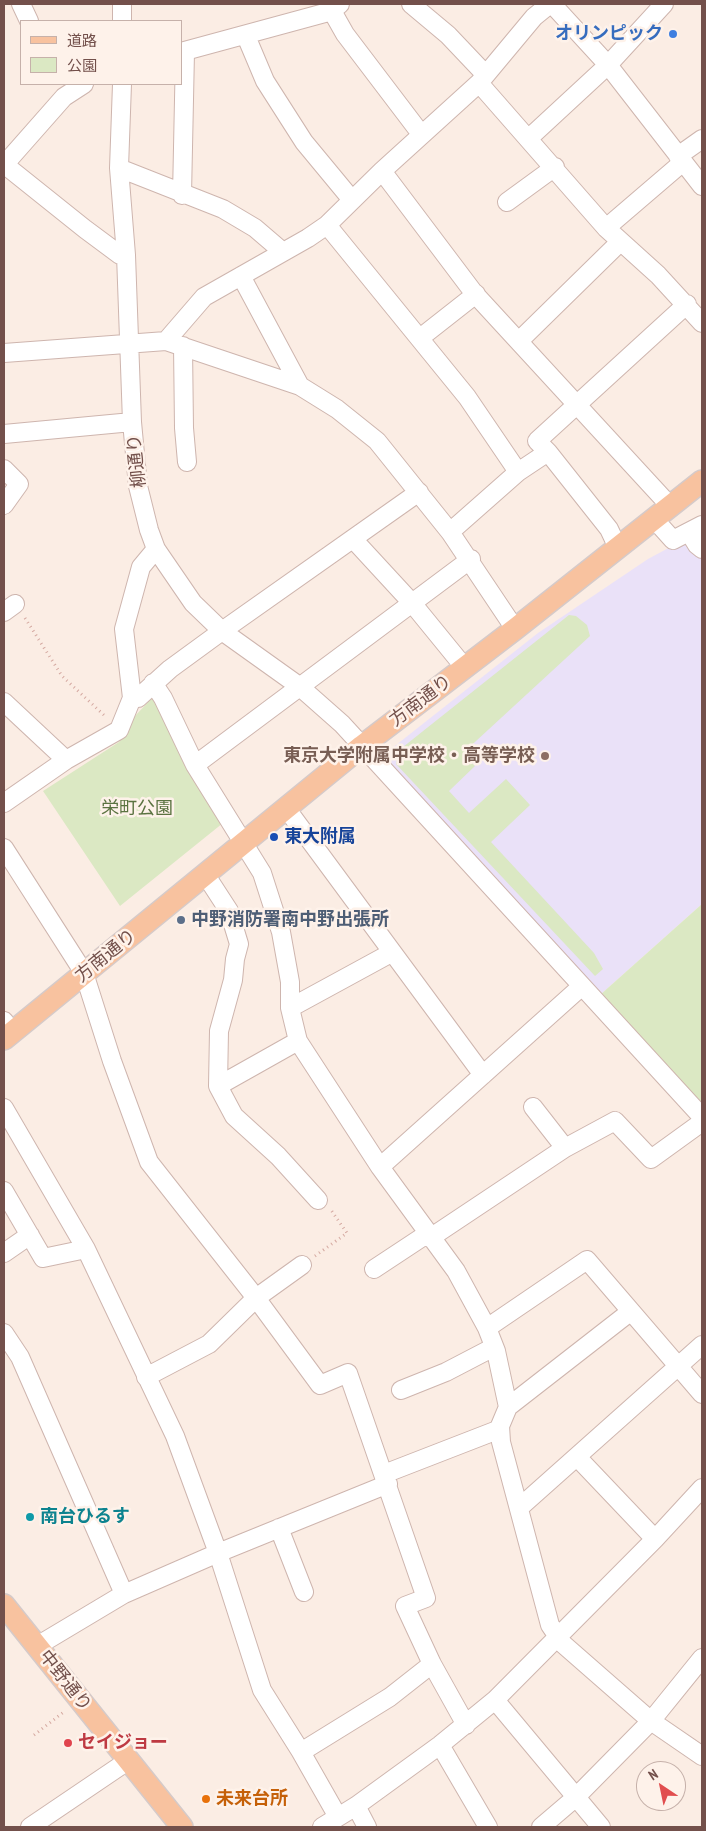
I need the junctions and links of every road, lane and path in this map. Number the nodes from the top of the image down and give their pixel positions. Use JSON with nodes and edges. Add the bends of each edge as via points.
{"nodes":[{"id":1,"x":21,"y":4,"type":"edge"},
{"id":2,"x":122,"y":4,"type":"edge"},
{"id":3,"x":411,"y":4,"type":"edge"},
{"id":4,"x":551,"y":4,"type":"edge"},
{"id":5,"x":664,"y":4,"type":"edge"},
{"id":6,"x":336,"y":7,"type":"edge"},
{"id":7,"x":29,"y":20,"type":"edge"},
{"id":8,"x":122,"y":20,"type":"edge"},
{"id":9,"x":246,"y":36,"type":"junction"},
{"id":10,"x":183,"y":52,"type":"edge"},
{"id":11,"x":608,"y":65,"type":"junction"},
{"id":12,"x":482,"y":79,"type":"junction"},
{"id":13,"x":80,"y":85,"type":"edge"},
{"id":14,"x":122,"y":85,"type":"edge"},
{"id":15,"x":61,"y":90,"type":"edge"},
{"id":16,"x":421,"y":134,"type":"junction"},
{"id":17,"x":528,"y":139,"type":"junction"},
{"id":18,"x":702,"y":140,"type":"edge"},
{"id":19,"x":680,"y":159,"type":"junction"},
{"id":20,"x":5,"y":164,"type":"edge"},
{"id":21,"x":555,"y":167,"type":"junction"},
{"id":22,"x":119,"y":168,"type":"junction"},
{"id":23,"x":382,"y":171,"type":"junction"},
{"id":24,"x":702,"y":186,"type":"edge"},
{"id":25,"x":182,"y":195,"type":"junction"},
{"id":26,"x":352,"y":200,"type":"junction"},
{"id":27,"x":507,"y":202,"type":"dead end"},
{"id":28,"x":327,"y":225,"type":"junction"},
{"id":29,"x":606,"y":228,"type":"junction"},
{"id":30,"x":620,"y":242,"type":"junction"},
{"id":31,"x":283,"y":252,"type":"junction"},
{"id":32,"x":126,"y":255,"type":"junction"},
{"id":33,"x":241,"y":276,"type":"junction"},
{"id":34,"x":476,"y":294,"type":"junction"},
{"id":35,"x":686,"y":304,"type":"junction"},
{"id":36,"x":701,"y":319,"type":"edge"},
{"id":37,"x":420,"y":338,"type":"junction"},
{"id":38,"x":519,"y":341,"type":"junction"},
{"id":39,"x":174,"y":344,"type":"junction"},
{"id":40,"x":130,"y":345,"type":"junction"},
{"id":41,"x":4,"y":354,"type":"edge"},
{"id":42,"x":300,"y":386,"type":"junction"},
{"id":43,"x":578,"y":406,"type":"junction"},
{"id":44,"x":132,"y":422,"type":"junction"},
{"id":45,"x":4,"y":434,"type":"edge"},
{"id":46,"x":548,"y":452,"type":"junction"},
{"id":47,"x":187,"y":462,"type":"dead end"},
{"id":48,"x":4,"y":469,"type":"edge"},
{"id":49,"x":518,"y":472,"type":"junction"},
{"id":50,"x":702,"y":481,"type":"edge"},
{"id":51,"x":419,"y":492,"type":"junction"},
{"id":52,"x":4,"y":504,"type":"edge"},
{"id":53,"x":663,"y":513,"type":"junction"},
{"id":54,"x":696,"y":528,"type":"edge"},
{"id":55,"x":450,"y":532,"type":"junction"},
{"id":56,"x":353,"y":539,"type":"junction"},
{"id":57,"x":618,"y":548,"type":"junction"},
{"id":58,"x":156,"y":549,"type":"junction"},
{"id":59,"x":702,"y":549,"type":"edge"},
{"id":60,"x":471,"y":560,"type":"junction"},
{"id":61,"x":412,"y":603,"type":"junction"},
{"id":62,"x":9,"y":608,"type":"edge"},
{"id":63,"x":515,"y":629,"type":"junction"},
{"id":64,"x":222,"y":631,"type":"junction"},
{"id":65,"x":465,"y":668,"type":"junction"},
{"id":66,"x":153,"y":683,"type":"junction"},
{"id":67,"x":299,"y":686,"type":"junction"},
{"id":68,"x":132,"y":698,"type":"junction"},
{"id":69,"x":4,"y":702,"type":"edge"},
{"id":70,"x":119,"y":730,"type":"junction"},
{"id":71,"x":362,"y":746,"type":"junction"},
{"id":72,"x":66,"y":760,"type":"junction"},
{"id":73,"x":195,"y":765,"type":"junction"},
{"id":74,"x":4,"y":803,"type":"edge"},
{"id":75,"x":286,"y":808,"type":"junction"},
{"id":76,"x":244,"y":843,"type":"junction"},
{"id":77,"x":4,"y":848,"type":"edge"},
{"id":78,"x":205,"y":874,"type":"junction"},
{"id":79,"x":391,"y":953,"type":"junction"},
{"id":80,"x":84,"y":973,"type":"junction"},
{"id":81,"x":582,"y":986,"type":"junction"},
{"id":82,"x":290,"y":1008,"type":"junction"},
{"id":83,"x":6,"y":1031,"type":"edge"},
{"id":84,"x":298,"y":1041,"type":"junction"},
{"id":85,"x":483,"y":1075,"type":"junction"},
{"id":86,"x":218,"y":1086,"type":"junction"},
{"id":87,"x":533,"y":1107,"type":"dead end"},
{"id":88,"x":4,"y":1108,"type":"edge"},
{"id":89,"x":700,"y":1121,"type":"edge"},
{"id":90,"x":565,"y":1148,"type":"junction"},
{"id":91,"x":380,"y":1167,"type":"junction"},
{"id":92,"x":4,"y":1191,"type":"edge"},
{"id":93,"x":318,"y":1200,"type":"joint"},
{"id":94,"x":30,"y":1235,"type":"junction"},
{"id":95,"x":428,"y":1236,"type":"junction"},
{"id":96,"x":86,"y":1249,"type":"junction"},
{"id":97,"x":4,"y":1253,"type":"edge"},
{"id":98,"x":302,"y":1265,"type":"joint"},
{"id":99,"x":374,"y":1269,"type":"dead end"},
{"id":100,"x":256,"y":1298,"type":"junction"},
{"id":101,"x":630,"y":1312,"type":"junction"},
{"id":102,"x":487,"y":1328,"type":"junction"},
{"id":103,"x":4,"y":1333,"type":"edge"},
{"id":104,"x":702,"y":1345,"type":"edge"},
{"id":105,"x":494,"y":1347,"type":"junction"},
{"id":106,"x":679,"y":1367,"type":"junction"},
{"id":107,"x":146,"y":1377,"type":"junction"},
{"id":108,"x":401,"y":1390,"type":"dead end"},
{"id":109,"x":702,"y":1394,"type":"edge"},
{"id":110,"x":508,"y":1407,"type":"junction"},
{"id":111,"x":500,"y":1429,"type":"junction"},
{"id":112,"x":577,"y":1457,"type":"junction"},
{"id":113,"x":386,"y":1479,"type":"junction"},
{"id":114,"x":702,"y":1488,"type":"edge"},
{"id":115,"x":519,"y":1508,"type":"junction"},
{"id":116,"x":279,"y":1528,"type":"junction"},
{"id":117,"x":655,"y":1539,"type":"junction"},
{"id":118,"x":218,"y":1553,"type":"junction"},
{"id":119,"x":304,"y":1592,"type":"dead end"},
{"id":120,"x":124,"y":1594,"type":"junction"},
{"id":121,"x":6,"y":1613,"type":"edge"},
{"id":122,"x":557,"y":1638,"type":"junction"},
{"id":123,"x":37,"y":1646,"type":"junction"},
{"id":124,"x":702,"y":1658,"type":"edge"},
{"id":125,"x":432,"y":1664,"type":"junction"},
{"id":126,"x":79,"y":1699,"type":"junction"},
{"id":127,"x":495,"y":1700,"type":"junction"},
{"id":128,"x":651,"y":1721,"type":"junction"},
{"id":129,"x":466,"y":1725,"type":"junction"},
{"id":130,"x":34,"y":1735,"type":"dead end"},
{"id":131,"x":440,"y":1745,"type":"junction"},
{"id":132,"x":301,"y":1752,"type":"junction"},
{"id":133,"x":702,"y":1756,"type":"edge"},
{"id":134,"x":129,"y":1760,"type":"junction"},
{"id":135,"x":575,"y":1798,"type":"junction"},
{"id":136,"x":356,"y":1806,"type":"junction"},
{"id":137,"x":338,"y":1817,"type":"junction"},
{"id":138,"x":30,"y":1827,"type":"edge"},
{"id":139,"x":182,"y":1827,"type":"edge"},
{"id":140,"x":322,"y":1827,"type":"edge"},
{"id":141,"x":367,"y":1827,"type":"edge"},
{"id":142,"x":488,"y":1827,"type":"edge"},
{"id":143,"x":542,"y":1827,"type":"edge"},
{"id":144,"x":600,"y":1827,"type":"edge"}],
"edges":[{"from":1,"to":7,"type":"street"},
{"from":2,"to":8,"type":"street"},
{"from":3,"to":12,"type":"street","via":[[448,35]]},
{"from":4,"to":11,"type":"street"},
{"from":4,"to":12,"type":"street","via":[[534,17]]},
{"from":5,"to":11,"type":"street"},
{"from":6,"to":9,"type":"street"},
{"from":6,"to":16,"type":"street","via":[[346,34]]},
{"from":9,"to":10,"type":"street"},
{"from":9,"to":26,"type":"street","via":[[265,81],[304,142]]},
{"from":10,"to":25,"type":"street"},
{"from":11,"to":17,"type":"street"},
{"from":11,"to":19,"type":"street"},
{"from":12,"to":16,"type":"street"},
{"from":12,"to":17,"type":"street"},
{"from":13,"to":15,"type":"street"},
{"from":14,"to":22,"type":"street","name":"柳通り"},
{"from":15,"to":20,"type":"street"},
{"from":16,"to":23,"type":"street"},
{"from":17,"to":21,"type":"street"},
{"from":18,"to":19,"type":"street"},
{"from":19,"to":24,"type":"street"},
{"from":19,"to":29,"type":"street"},
{"from":20,"to":32,"type":"street","via":[[91,234],[120,255]]},
{"from":21,"to":27,"type":"street"},
{"from":21,"to":29,"type":"street"},
{"from":22,"to":25,"type":"street"},
{"from":22,"to":32,"type":"street","name":"柳通り"},
{"from":23,"to":26,"type":"street"},
{"from":23,"to":34,"type":"street"},
{"from":25,"to":31,"type":"street","via":[[222,209],[255,228]]},
{"from":26,"to":28,"type":"street"},
{"from":28,"to":31,"type":"street"},
{"from":28,"to":37,"type":"street"},
{"from":29,"to":30,"type":"street"},
{"from":30,"to":35,"type":"street"},
{"from":30,"to":38,"type":"street"},
{"from":31,"to":33,"type":"street"},
{"from":32,"to":40,"type":"street","name":"柳通り"},
{"from":33,"to":39,"type":"street","via":[[204,297]]},
{"from":33,"to":42,"type":"street"},
{"from":34,"to":37,"type":"street"},
{"from":34,"to":38,"type":"street"},
{"from":35,"to":36,"type":"street"},
{"from":35,"to":43,"type":"street"},
{"from":37,"to":49,"type":"street","via":[[468,398]]},
{"from":38,"to":43,"type":"street"},
{"from":39,"to":40,"type":"street"},
{"from":39,"to":42,"type":"street"},
{"from":39,"to":47,"type":"street"},
{"from":40,"to":41,"type":"street"},
{"from":40,"to":44,"type":"street","name":"柳通り"},
{"from":42,"to":51,"type":"street","via":[[337,409],[377,441]]},
{"from":43,"to":46,"type":"street","via":[[537,442]]},
{"from":43,"to":53,"type":"street"},
{"from":44,"to":45,"type":"street"},
{"from":44,"to":58,"type":"street","name":"柳通り","via":[[138,486]]},
{"from":46,"to":49,"type":"street"},
{"from":46,"to":57,"type":"street","via":[[609,529]]},
{"from":48,"to":52,"type":"street","via":[[19,484]]},
{"from":49,"to":55,"type":"street"},
{"from":50,"to":53,"type":"main road","name":"方南通り"},
{"from":51,"to":55,"type":"street"},
{"from":51,"to":56,"type":"street"},
{"from":53,"to":54,"type":"street","via":[[673,540]]},
{"from":53,"to":57,"type":"main road","name":"方南通り"},
{"from":54,"to":59,"type":"street","via":[[697,546]]},
{"from":55,"to":60,"type":"street"},
{"from":56,"to":61,"type":"street"},
{"from":56,"to":64,"type":"street"},
{"from":57,"to":63,"type":"main road","name":"方南通り"},
{"from":58,"to":64,"type":"street","name":"柳通り","via":[[193,603]]},
{"from":58,"to":68,"type":"street","via":[[141,567],[124,629]]},
{"from":60,"to":61,"type":"street"},
{"from":60,"to":63,"type":"street"},
{"from":61,"to":65,"type":"street"},
{"from":61,"to":67,"type":"street"},
{"from":62,"to":70,"type":"path","via":[[62,676]]},
{"from":63,"to":65,"type":"main road","name":"方南通り"},
{"from":64,"to":66,"type":"street"},
{"from":64,"to":67,"type":"street","name":"柳通り"},
{"from":65,"to":71,"type":"main road","name":"方南通り"},
{"from":66,"to":68,"type":"street","via":[[138,698]]},
{"from":66,"to":73,"type":"street"},
{"from":67,"to":71,"type":"street","name":"柳通り"},
{"from":67,"to":73,"type":"street"},
{"from":68,"to":70,"type":"street"},
{"from":69,"to":72,"type":"street"},
{"from":70,"to":72,"type":"street"},
{"from":71,"to":75,"type":"main road","name":"方南通り"},
{"from":71,"to":81,"type":"street","name":"柳通り"},
{"from":72,"to":74,"type":"street"},
{"from":73,"to":76,"type":"street"},
{"from":75,"to":76,"type":"main road","name":"方南通り"},
{"from":75,"to":79,"type":"street"},
{"from":76,"to":78,"type":"main road","name":"方南通り"},
{"from":76,"to":82,"type":"street","via":[[262,873],[281,932],[282,962],[290,982]]},
{"from":77,"to":80,"type":"street"},
{"from":78,"to":80,"type":"main road","name":"方南通り"},
{"from":78,"to":86,"type":"street","via":[[229,911],[239,944],[238,970],[220,1031]]},
{"from":79,"to":82,"type":"street"},
{"from":79,"to":85,"type":"street"},
{"from":80,"to":83,"type":"main road","name":"方南通り"},
{"from":80,"to":100,"type":"street","via":[[149,1162]]},
{"from":81,"to":85,"type":"street"},
{"from":81,"to":89,"type":"street","name":"柳通り"},
{"from":82,"to":84,"type":"street"},
{"from":84,"to":86,"type":"street"},
{"from":84,"to":91,"type":"street"},
{"from":85,"to":91,"type":"street"},
{"from":86,"to":93,"type":"street","via":[[234,1116],[278,1156]]},
{"from":87,"to":90,"type":"street"},
{"from":88,"to":96,"type":"street"},
{"from":89,"to":90,"type":"street","via":[[651,1159],[615,1120]]},
{"from":90,"to":95,"type":"street"},
{"from":91,"to":95,"type":"street"},
{"from":92,"to":94,"type":"street"},
{"from":93,"to":98,"type":"path","via":[[328,1206],[346,1233]]},
{"from":94,"to":96,"type":"street","via":[[43,1258]]},
{"from":94,"to":97,"type":"street"},
{"from":95,"to":99,"type":"street"},
{"from":95,"to":102,"type":"street","via":[[456,1270]]},
{"from":96,"to":107,"type":"street"},
{"from":98,"to":100,"type":"street"},
{"from":100,"to":107,"type":"street","via":[[209,1344]]},
{"from":100,"to":113,"type":"street","via":[[320,1385],[348,1373]]},
{"from":101,"to":102,"type":"street","via":[[587,1260]]},
{"from":101,"to":106,"type":"street"},
{"from":101,"to":110,"type":"street"},
{"from":102,"to":105,"type":"street"},
{"from":103,"to":120,"type":"street","via":[[20,1357]]},
{"from":104,"to":106,"type":"street"},
{"from":105,"to":108,"type":"street","via":[[446,1372]]},
{"from":105,"to":110,"type":"street"},
{"from":106,"to":109,"type":"street"},
{"from":106,"to":112,"type":"street"},
{"from":107,"to":118,"type":"street","via":[[175,1436]]},
{"from":110,"to":111,"type":"street"},
{"from":111,"to":113,"type":"street"},
{"from":111,"to":115,"type":"street"},
{"from":112,"to":115,"type":"street"},
{"from":112,"to":117,"type":"street"},
{"from":113,"to":116,"type":"street"},
{"from":113,"to":125,"type":"street","via":[[426,1598],[405,1606]]},
{"from":114,"to":117,"type":"street"},
{"from":115,"to":122,"type":"street","via":[[550,1625]]},
{"from":116,"to":118,"type":"street"},
{"from":116,"to":119,"type":"street"},
{"from":117,"to":122,"type":"street"},
{"from":118,"to":120,"type":"street"},
{"from":118,"to":132,"type":"street","via":[[262,1690]]},
{"from":120,"to":123,"type":"street"},
{"from":121,"to":123,"type":"main road","name":"中野通り"},
{"from":122,"to":127,"type":"street"},
{"from":122,"to":128,"type":"street"},
{"from":123,"to":126,"type":"main road","name":"中野通り"},
{"from":124,"to":128,"type":"street"},
{"from":125,"to":129,"type":"street"},
{"from":125,"to":132,"type":"street","via":[[390,1697]]},
{"from":126,"to":130,"type":"path"},
{"from":126,"to":134,"type":"main road","name":"中野通り"},
{"from":127,"to":129,"type":"street"},
{"from":127,"to":135,"type":"street"},
{"from":128,"to":133,"type":"street"},
{"from":128,"to":135,"type":"street"},
{"from":129,"to":131,"type":"street"},
{"from":131,"to":136,"type":"street"},
{"from":131,"to":142,"type":"street"},
{"from":132,"to":137,"type":"street"},
{"from":134,"to":138,"type":"street"},
{"from":134,"to":139,"type":"main road","name":"中野通り"},
{"from":135,"to":143,"type":"street"},
{"from":135,"to":144,"type":"street"},
{"from":136,"to":137,"type":"street"},
{"from":136,"to":141,"type":"street"},
{"from":137,"to":140,"type":"street"}]}
